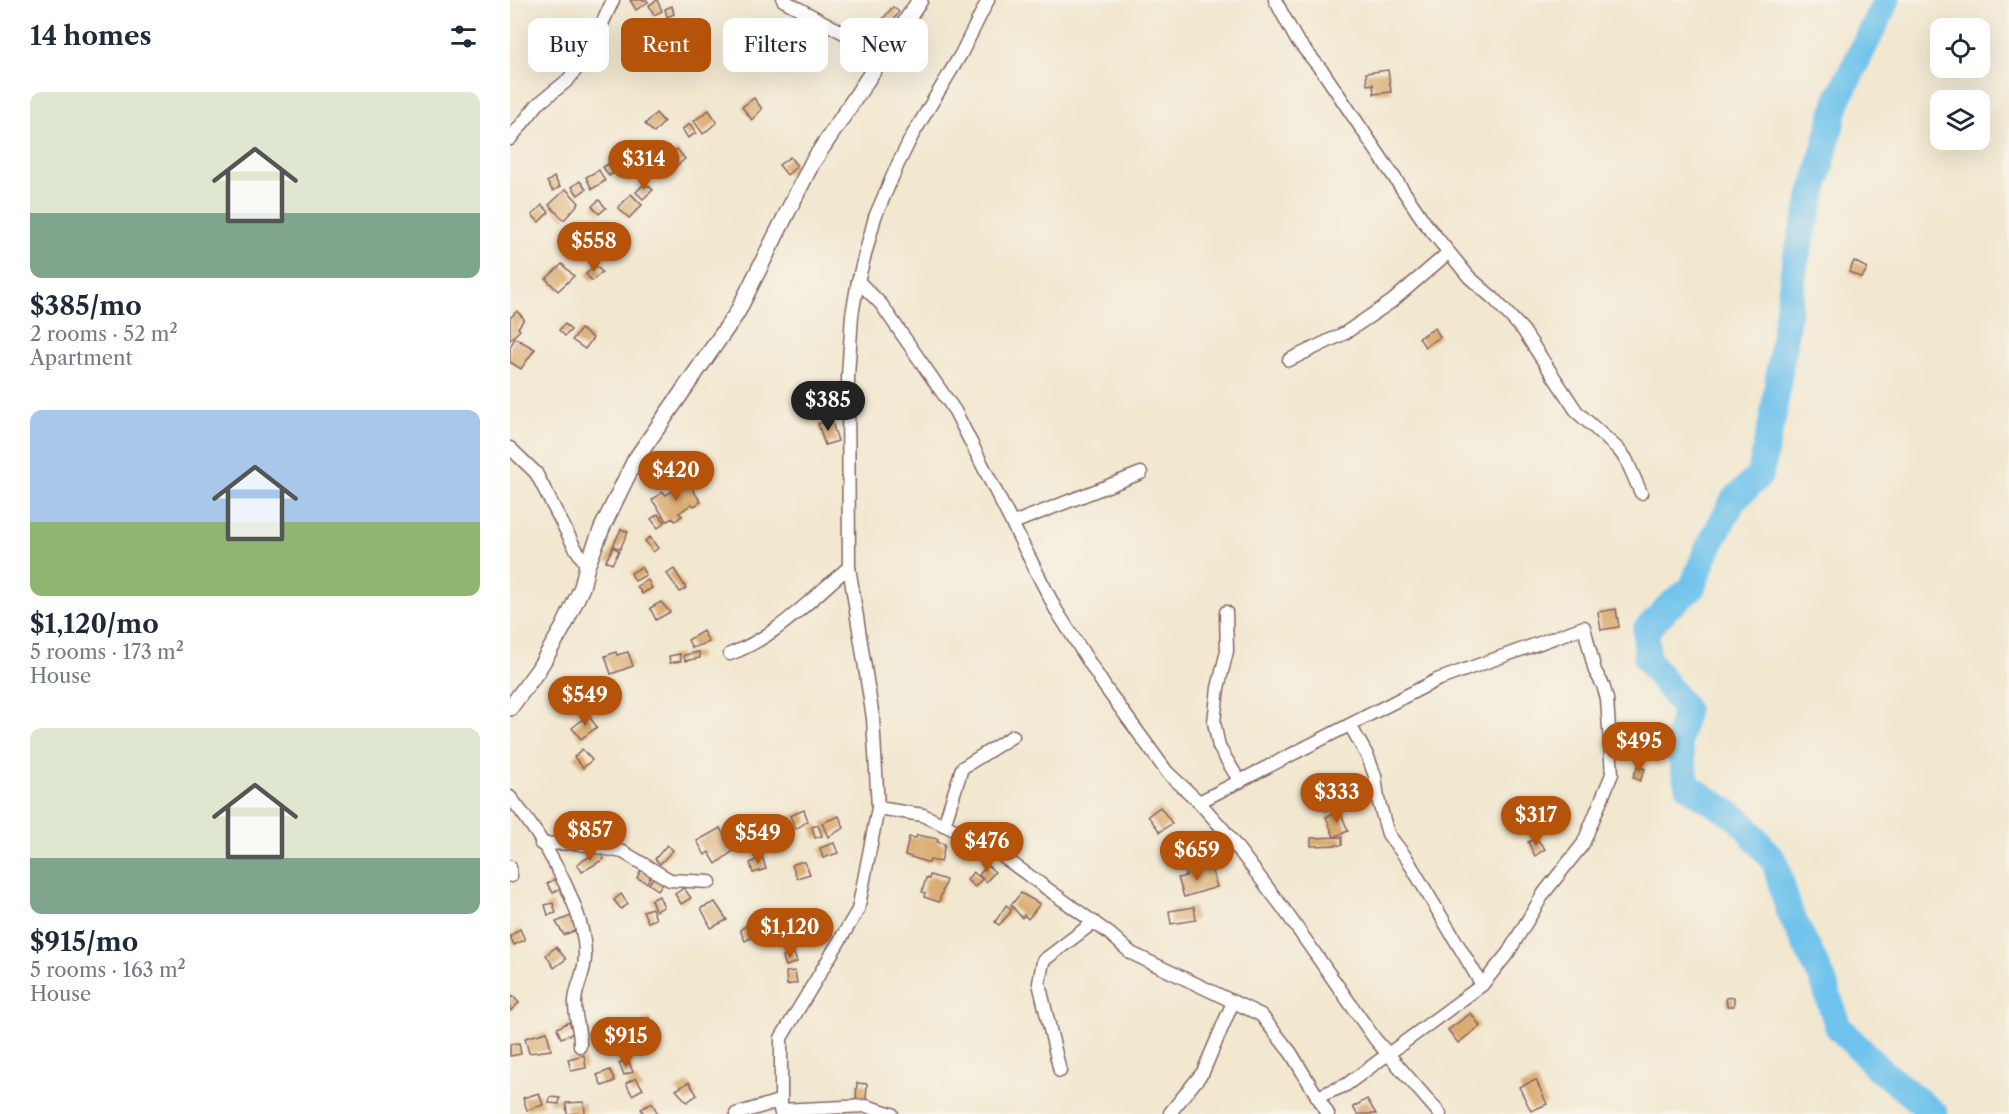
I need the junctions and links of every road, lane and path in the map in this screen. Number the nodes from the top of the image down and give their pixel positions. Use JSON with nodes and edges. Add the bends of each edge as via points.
{"nodes":[{"id":1,"x":613,"y":0,"type":"edge"},
{"id":2,"x":783,"y":0,"type":"edge"},
{"id":3,"x":920,"y":0,"type":"edge"},
{"id":4,"x":988,"y":0,"type":"edge"},
{"id":5,"x":1275,"y":0,"type":"edge"},
{"id":6,"x":907,"y":18,"type":"edge"},
{"id":7,"x":840,"y":31,"type":"edge"},
{"id":8,"x":870,"y":72,"type":"edge"},
{"id":9,"x":510,"y":139,"type":"edge"},
{"id":10,"x":1448,"y":252,"type":"junction"},
{"id":11,"x":858,"y":281,"type":"junction"},
{"id":12,"x":1289,"y":360,"type":"dead end"},
{"id":13,"x":510,"y":448,"type":"edge"},
{"id":14,"x":1141,"y":473,"type":"dead end"},
{"id":15,"x":1641,"y":493,"type":"dead end"},
{"id":16,"x":1013,"y":523,"type":"junction"},
{"id":17,"x":587,"y":566,"type":"junction"},
{"id":18,"x":849,"y":567,"type":"junction"},
{"id":19,"x":1226,"y":612,"type":"dead end"},
{"id":20,"x":730,"y":654,"type":"dead end"},
{"id":21,"x":510,"y":708,"type":"edge"},
{"id":22,"x":1350,"y":725,"type":"junction"},
{"id":23,"x":1013,"y":736,"type":"dead end"},
{"id":24,"x":1240,"y":782,"type":"junction"},
{"id":25,"x":510,"y":797,"type":"edge"},
{"id":26,"x":1199,"y":801,"type":"junction"},
{"id":27,"x":878,"y":808,"type":"junction"},
{"id":28,"x":944,"y":825,"type":"junction"},
{"id":29,"x":541,"y":843,"type":"junction"},
{"id":30,"x":710,"y":882,"type":"dead end"},
{"id":31,"x":1094,"y":922,"type":"junction"},
{"id":32,"x":1482,"y":986,"type":"junction"},
{"id":33,"x":1233,"y":1002,"type":"junction"},
{"id":34,"x":580,"y":1046,"type":"dead end"},
{"id":35,"x":1388,"y":1054,"type":"junction"},
{"id":36,"x":1060,"y":1071,"type":"dead end"},
{"id":37,"x":1317,"y":1097,"type":"junction"},
{"id":38,"x":780,"y":1108,"type":"edge"},
{"id":39,"x":1170,"y":1113,"type":"edge"},
{"id":40,"x":736,"y":1114,"type":"edge"},
{"id":41,"x":892,"y":1114,"type":"edge"},
{"id":42,"x":1328,"y":1114,"type":"edge"},
{"id":43,"x":1440,"y":1114,"type":"edge"}],
"edges":[{"from":1,"to":9,"type":"street","via":[[588,54],[568,80],[538,104]]},
{"from":2,"to":7,"type":"street"},
{"from":3,"to":6,"type":"street"},
{"from":4,"to":11,"type":"street","via":[[898,164],[875,217]]},
{"from":5,"to":10,"type":"street","via":[[1296,39]]},
{"from":8,"to":17,"type":"street","via":[[812,163],[736,313],[635,460]]},
{"from":10,"to":12,"type":"street","via":[[1382,308],[1345,333]]},
{"from":10,"to":15,"type":"street","via":[[1523,330],[1577,412],[1622,454]]},
{"from":11,"to":16,"type":"street","via":[[881,304],[955,411]]},
{"from":11,"to":18,"type":"street","via":[[848,376]]},
{"from":13,"to":17,"type":"street","via":[[536,473]]},
{"from":14,"to":16,"type":"street"},
{"from":16,"to":26,"type":"street","via":[[1056,610],[1105,687],[1167,772]]},
{"from":17,"to":21,"type":"street","via":[[564,627]]},
{"from":18,"to":20,"type":"street","via":[[772,631]]},
{"from":18,"to":27,"type":"street","via":[[873,718]]},
{"from":19,"to":24,"type":"street","via":[[1227,651],[1214,722],[1219,747]]},
{"from":22,"to":24,"type":"street"},
{"from":22,"to":32,"type":"street","via":[[1375,776],[1388,834],[1407,859]]},
{"from":22,"to":32,"type":"street","via":[[1437,680],[1584,627],[1607,699],[1612,774],[1583,844],[1544,893],[1508,953]]},
{"from":23,"to":28,"type":"street","via":[[962,768]]},
{"from":24,"to":26,"type":"street"},
{"from":25,"to":29,"type":"street"},
{"from":26,"to":35,"type":"street","via":[[1283,908]]},
{"from":27,"to":28,"type":"street","via":[[923,815]]},
{"from":27,"to":38,"type":"street","via":[[858,910],[781,1038]]},
{"from":28,"to":31,"type":"street","via":[[988,846]]},
{"from":29,"to":30,"type":"street","via":[[575,843],[622,852],[670,880]]},
{"from":29,"to":34,"type":"street","via":[[578,915],[586,954],[575,1000]]},
{"from":31,"to":33,"type":"street","via":[[1131,953]]},
{"from":31,"to":36,"type":"street","via":[[1043,961],[1040,970]]},
{"from":32,"to":35,"type":"street"},
{"from":33,"to":37,"type":"street","via":[[1261,1015],[1276,1031]]},
{"from":33,"to":39,"type":"street","via":[[1203,1072]]},
{"from":35,"to":37,"type":"street","via":[[1346,1085]]},
{"from":35,"to":43,"type":"street"},
{"from":37,"to":42,"type":"street"},
{"from":38,"to":40,"type":"street"},
{"from":38,"to":41,"type":"street","via":[[866,1106]]}]}
